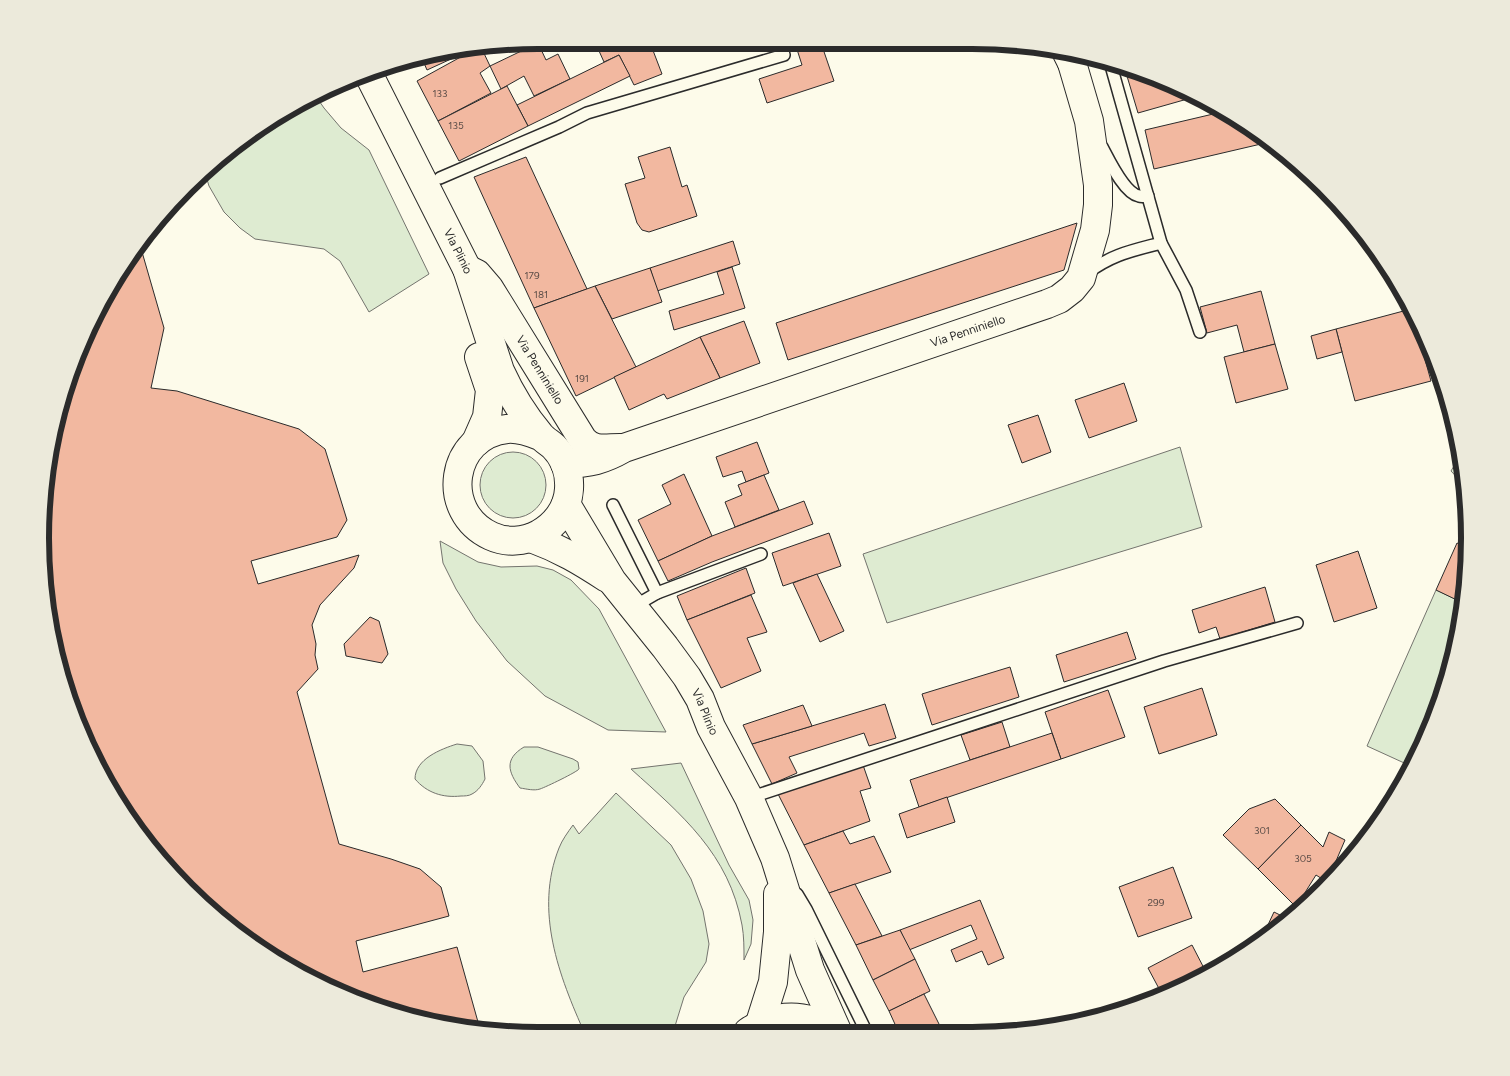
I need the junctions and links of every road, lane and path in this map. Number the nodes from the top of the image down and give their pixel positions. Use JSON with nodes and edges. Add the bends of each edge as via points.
{"nodes":[{"id":1,"x":782,"y":49,"type":"edge"},
{"id":2,"x":1071,"y":59,"type":"edge"},
{"id":3,"x":1112,"y":69,"type":"edge"},
{"id":4,"x":372,"y":78,"type":"edge"},
{"id":5,"x":356,"y":84,"type":"edge"},
{"id":6,"x":1089,"y":121,"type":"junction"},
{"id":7,"x":440,"y":178,"type":"dead end"},
{"id":8,"x":1148,"y":196,"type":"junction"},
{"id":9,"x":1161,"y":243,"type":"junction"},
{"id":10,"x":467,"y":270,"type":"junction"},
{"id":11,"x":1081,"y":278,"type":"junction"},
{"id":12,"x":1200,"y":332,"type":"dead end"},
{"id":13,"x":540,"y":436,"type":"junction"},
{"id":14,"x":476,"y":442,"type":"junction"},
{"id":15,"x":624,"y":448,"type":"junction"},
{"id":16,"x":565,"y":464,"type":"junction"},
{"id":17,"x":566,"y":504,"type":"junction"},
{"id":18,"x":613,"y":504,"type":"dead end"},
{"id":19,"x":532,"y":538,"type":"junction"},
{"id":20,"x":761,"y":554,"type":"dead end"},
{"id":21,"x":612,"y":581,"type":"junction"},
{"id":22,"x":657,"y":593,"type":"junction"},
{"id":23,"x":633,"y":607,"type":"junction"},
{"id":24,"x":1297,"y":623,"type":"dead end"},
{"id":25,"x":749,"y":798,"type":"junction"},
{"id":26,"x":775,"y":858,"type":"junction"},
{"id":27,"x":753,"y":1027,"type":"edge"},
{"id":28,"x":756,"y":1027,"type":"edge"},
{"id":29,"x":827,"y":1027,"type":"edge"},
{"id":30,"x":834,"y":1027,"type":"edge"},
{"id":31,"x":864,"y":1027,"type":"edge"}],
"edges":[{"from":1,"to":7,"type":"lane","via":[[784,55],[587,113]]},
{"from":2,"to":6,"type":"main road","name":"Via Penniniello"},
{"from":3,"to":8,"type":"lane"},
{"from":4,"to":10,"type":"main road","name":"Via Plinio"},
{"from":5,"to":14,"type":"main road","name":"Via Plinio","via":[[460,294],[490,390],[487,417]]},
{"from":6,"to":8,"type":"lane","via":[[1122,181],[1132,192]]},
{"from":6,"to":11,"type":"main road","name":"Via Penniniello","via":[[1098,205],[1095,230]]},
{"from":8,"to":9,"type":"lane"},
{"from":9,"to":11,"type":"lane","via":[[1111,258]]},
{"from":9,"to":12,"type":"lane","via":[[1186,290]]},
{"from":10,"to":13,"type":"main road","name":"Via Plinio","via":[[500,371]]},
{"from":10,"to":15,"type":"main road","name":"Via Penniniello","via":[[477,274],[490,288],[588,446],[595,449]]},
{"from":11,"to":15,"type":"main road","name":"Via Penniniello","via":[[1066,294],[1047,304]]},
{"from":13,"to":14,"type":"main road","name":"Via Plinio","via":[[508,429],[491,433]]},
{"from":13,"to":16,"type":"main road","name":"Via Plinio","via":[[555,448]]},
{"from":14,"to":19,"type":"main road","name":"Via Plinio","via":[[458,471],[457,488],[469,520],[482,532],[498,539]]},
{"from":15,"to":16,"type":"main road","name":"Via Penniniello","via":[[595,462]]},
{"from":16,"to":17,"type":"main road","name":"Via Plinio","via":[[569,477]]},
{"from":17,"to":19,"type":"main road","name":"Via Plinio","via":[[546,530]]},
{"from":17,"to":21,"type":"main road","name":"Via Plinio"},
{"from":18,"to":22,"type":"lane"},
{"from":19,"to":21,"type":"main road","name":"Via Plinio","via":[[572,555]]},
{"from":20,"to":22,"type":"lane"},
{"from":21,"to":23,"type":"main road","name":"Via Plinio"},
{"from":22,"to":23,"type":"lane"},
{"from":23,"to":25,"type":"main road","name":"Via Plinio","via":[[687,677]]},
{"from":24,"to":25,"type":"lane","via":[[1164,661]]},
{"from":25,"to":26,"type":"main road","name":"Via Plinio"},
{"from":26,"to":27,"type":"main road","name":"Via Plinio","via":[[779,904],[773,982]]},
{"from":26,"to":30,"type":"main road","name":"Via Plinio","via":[[810,970]]},
{"from":26,"to":31,"type":"lane","name":"Via Plinio","via":[[806,909]]},
{"from":28,"to":29,"type":"main road","name":"Via Plinio","via":[[781,1017],[804,1018]]}]}
